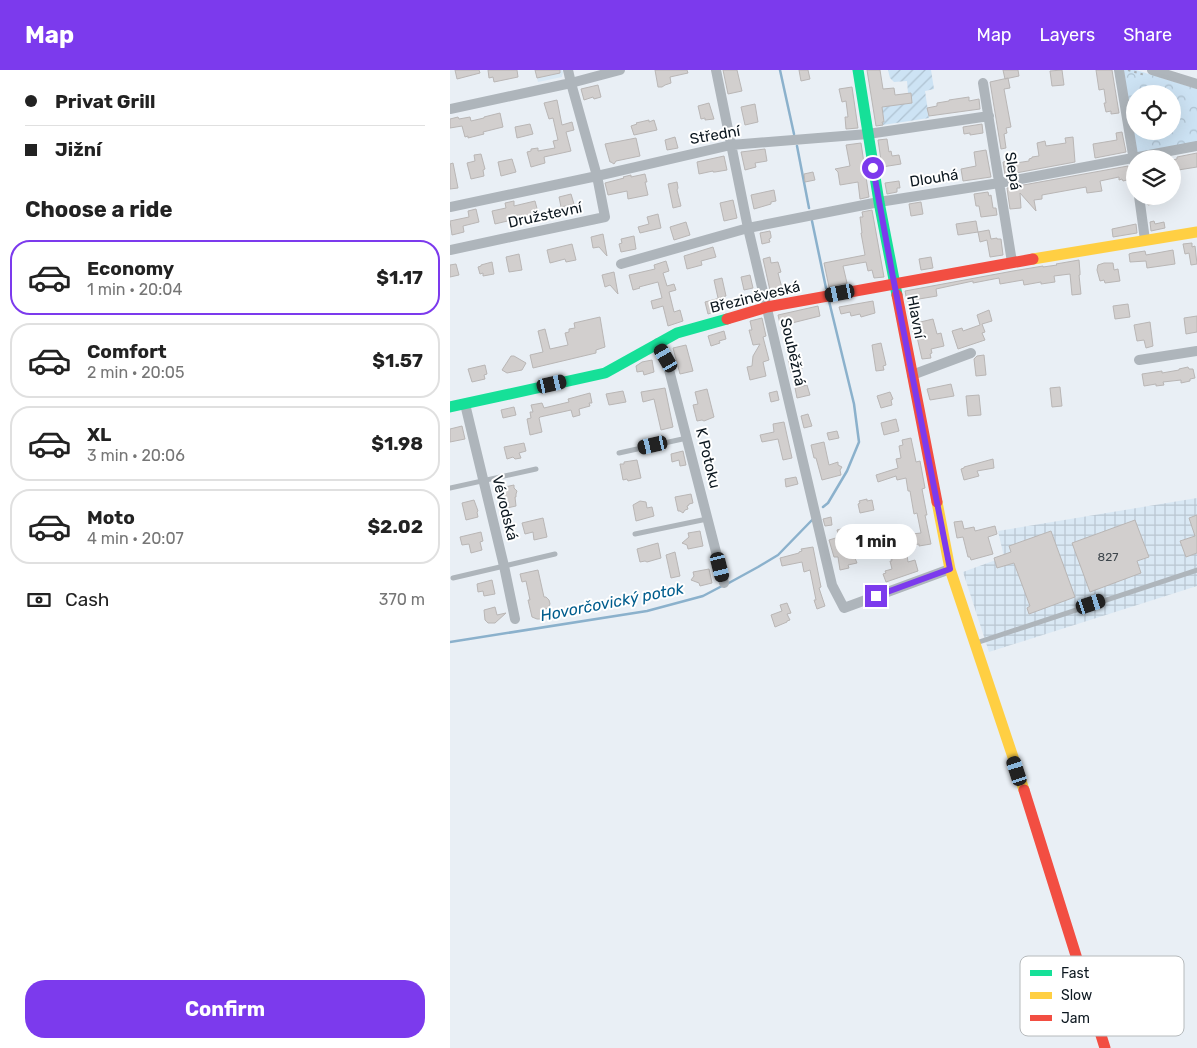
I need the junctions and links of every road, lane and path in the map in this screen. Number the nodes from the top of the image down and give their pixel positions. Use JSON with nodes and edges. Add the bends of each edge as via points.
{"nodes":[{"id":1,"x":568,"y":70,"type":"edge"},
{"id":2,"x":620,"y":70,"type":"edge"},
{"id":3,"x":716,"y":70,"type":"edge"},
{"id":4,"x":858,"y":70,"type":"edge"},
{"id":5,"x":1119,"y":70,"type":"edge"},
{"id":6,"x":1152,"y":70,"type":"edge"},
{"id":7,"x":571,"y":83,"type":"junction"},
{"id":8,"x":983,"y":83,"type":"dead end"},
{"id":9,"x":1197,"y":84,"type":"edge"},
{"id":10,"x":450,"y":109,"type":"edge"},
{"id":11,"x":989,"y":116,"type":"junction"},
{"id":12,"x":868,"y":134,"type":"junction"},
{"id":13,"x":731,"y":145,"type":"junction"},
{"id":14,"x":1197,"y":146,"type":"edge"},
{"id":15,"x":1132,"y":150,"type":"edge"},
{"id":16,"x":1181,"y":150,"type":"edge"},
{"id":17,"x":1126,"y":163,"type":"edge"},
{"id":18,"x":597,"y":176,"type":"junction"},
{"id":19,"x":999,"y":183,"type":"junction"},
{"id":20,"x":879,"y":202,"type":"junction"},
{"id":21,"x":1140,"y":205,"type":"edge"},
{"id":22,"x":450,"y":207,"type":"edge"},
{"id":23,"x":748,"y":228,"type":"junction"},
{"id":24,"x":1197,"y":232,"type":"edge"},
{"id":25,"x":1146,"y":240,"type":"junction"},
{"id":26,"x":450,"y":250,"type":"edge"},
{"id":27,"x":1012,"y":262,"type":"junction"},
{"id":28,"x":620,"y":264,"type":"dead end"},
{"id":29,"x":894,"y":283,"type":"junction"},
{"id":30,"x":767,"y":306,"type":"junction"},
{"id":31,"x":658,"y":344,"type":"junction"},
{"id":32,"x":1197,"y":351,"type":"edge"},
{"id":33,"x":970,"y":353,"type":"dead end"},
{"id":34,"x":1139,"y":360,"type":"dead end"},
{"id":35,"x":912,"y":375,"type":"junction"},
{"id":36,"x":465,"y":404,"type":"junction"},
{"id":37,"x":450,"y":408,"type":"edge"},
{"id":38,"x":687,"y":438,"type":"junction"},
{"id":39,"x":619,"y":453,"type":"dead end"},
{"id":40,"x":536,"y":469,"type":"dead end"},
{"id":41,"x":483,"y":482,"type":"junction"},
{"id":42,"x":450,"y":488,"type":"edge"},
{"id":43,"x":708,"y":518,"type":"junction"},
{"id":44,"x":635,"y":534,"type":"dead end"},
{"id":45,"x":555,"y":554,"type":"dead end"},
{"id":46,"x":504,"y":566,"type":"junction"},
{"id":47,"x":950,"y":569,"type":"junction"},
{"id":48,"x":1197,"y":570,"type":"edge"},
{"id":49,"x":453,"y":578,"type":"dead end"},
{"id":50,"x":724,"y":583,"type":"dead end"},
{"id":51,"x":514,"y":618,"type":"dead end"},
{"id":52,"x":975,"y":643,"type":"junction"},
{"id":53,"x":1076,"y":956,"type":"edge"},
{"id":54,"x":1100,"y":1036,"type":"edge"},
{"id":55,"x":1104,"y":1048,"type":"edge"}],
"edges":[{"from":1,"to":7,"type":"street"},
{"from":2,"to":7,"type":"street"},
{"from":3,"to":13,"type":"street","name":"Souběžná"},
{"from":4,"to":12,"type":"street","name":"Hlavní"},
{"from":5,"to":15,"type":"street"},
{"from":6,"to":9,"type":"street"},
{"from":7,"to":10,"type":"street"},
{"from":7,"to":18,"type":"street"},
{"from":8,"to":11,"type":"street","name":"Slepá"},
{"from":11,"to":12,"type":"street","name":"Střední"},
{"from":11,"to":19,"type":"street","name":"Slepá"},
{"from":12,"to":13,"type":"street","name":"Střední"},
{"from":12,"to":20,"type":"street","name":"Hlavní"},
{"from":13,"to":18,"type":"street","name":"Střední"},
{"from":13,"to":23,"type":"street","name":"Souběžná"},
{"from":14,"to":16,"type":"street","name":"Dlouhá"},
{"from":17,"to":19,"type":"street","name":"Dlouhá"},
{"from":18,"to":22,"type":"street","name":"Střední"},
{"from":18,"to":26,"type":"street","name":"Družstevní","via":[[604,217]]},
{"from":19,"to":20,"type":"street","name":"Dlouhá"},
{"from":19,"to":27,"type":"street","name":"Slepá"},
{"from":20,"to":23,"type":"street","name":"Dlouhá"},
{"from":20,"to":29,"type":"street","name":"Hlavní"},
{"from":21,"to":25,"type":"street"},
{"from":23,"to":28,"type":"street","name":"Dlouhá"},
{"from":23,"to":30,"type":"street","name":"Souběžná"},
{"from":24,"to":25,"type":"street","name":"Březiněveská"},
{"from":25,"to":27,"type":"street","name":"Březiněveská"},
{"from":27,"to":29,"type":"street","name":"Březiněveská"},
{"from":29,"to":30,"type":"street","name":"Březiněveská"},
{"from":29,"to":35,"type":"street","name":"Hlavní"},
{"from":30,"to":31,"type":"street","name":"Březiněveská","via":[[677,334]]},
{"from":30,"to":47,"type":"street","name":"Souběžná","via":[[832,585],[844,608]]},
{"from":31,"to":36,"type":"street","name":"Březiněveská","via":[[604,372]]},
{"from":31,"to":38,"type":"street","name":"K Potoku","via":[[666,358]]},
{"from":32,"to":34,"type":"street"},
{"from":33,"to":35,"type":"street"},
{"from":35,"to":47,"type":"street","name":"Hlavní"},
{"from":36,"to":37,"type":"street","name":"Březiněveská"},
{"from":36,"to":41,"type":"street","name":"Vévodská"},
{"from":38,"to":39,"type":"lane"},
{"from":38,"to":43,"type":"street","name":"K Potoku"},
{"from":40,"to":41,"type":"lane"},
{"from":41,"to":42,"type":"lane"},
{"from":41,"to":46,"type":"street","name":"Vévodská"},
{"from":43,"to":44,"type":"lane"},
{"from":43,"to":50,"type":"street","name":"K Potoku"},
{"from":45,"to":46,"type":"lane"},
{"from":46,"to":49,"type":"lane"},
{"from":46,"to":51,"type":"street","name":"Vévodská"},
{"from":47,"to":52,"type":"street","name":"Hlavní"},
{"from":48,"to":52,"type":"lane"},
{"from":52,"to":53,"type":"street","name":"Hlavní"},
{"from":54,"to":55,"type":"street","name":"Hlavní"}]}
